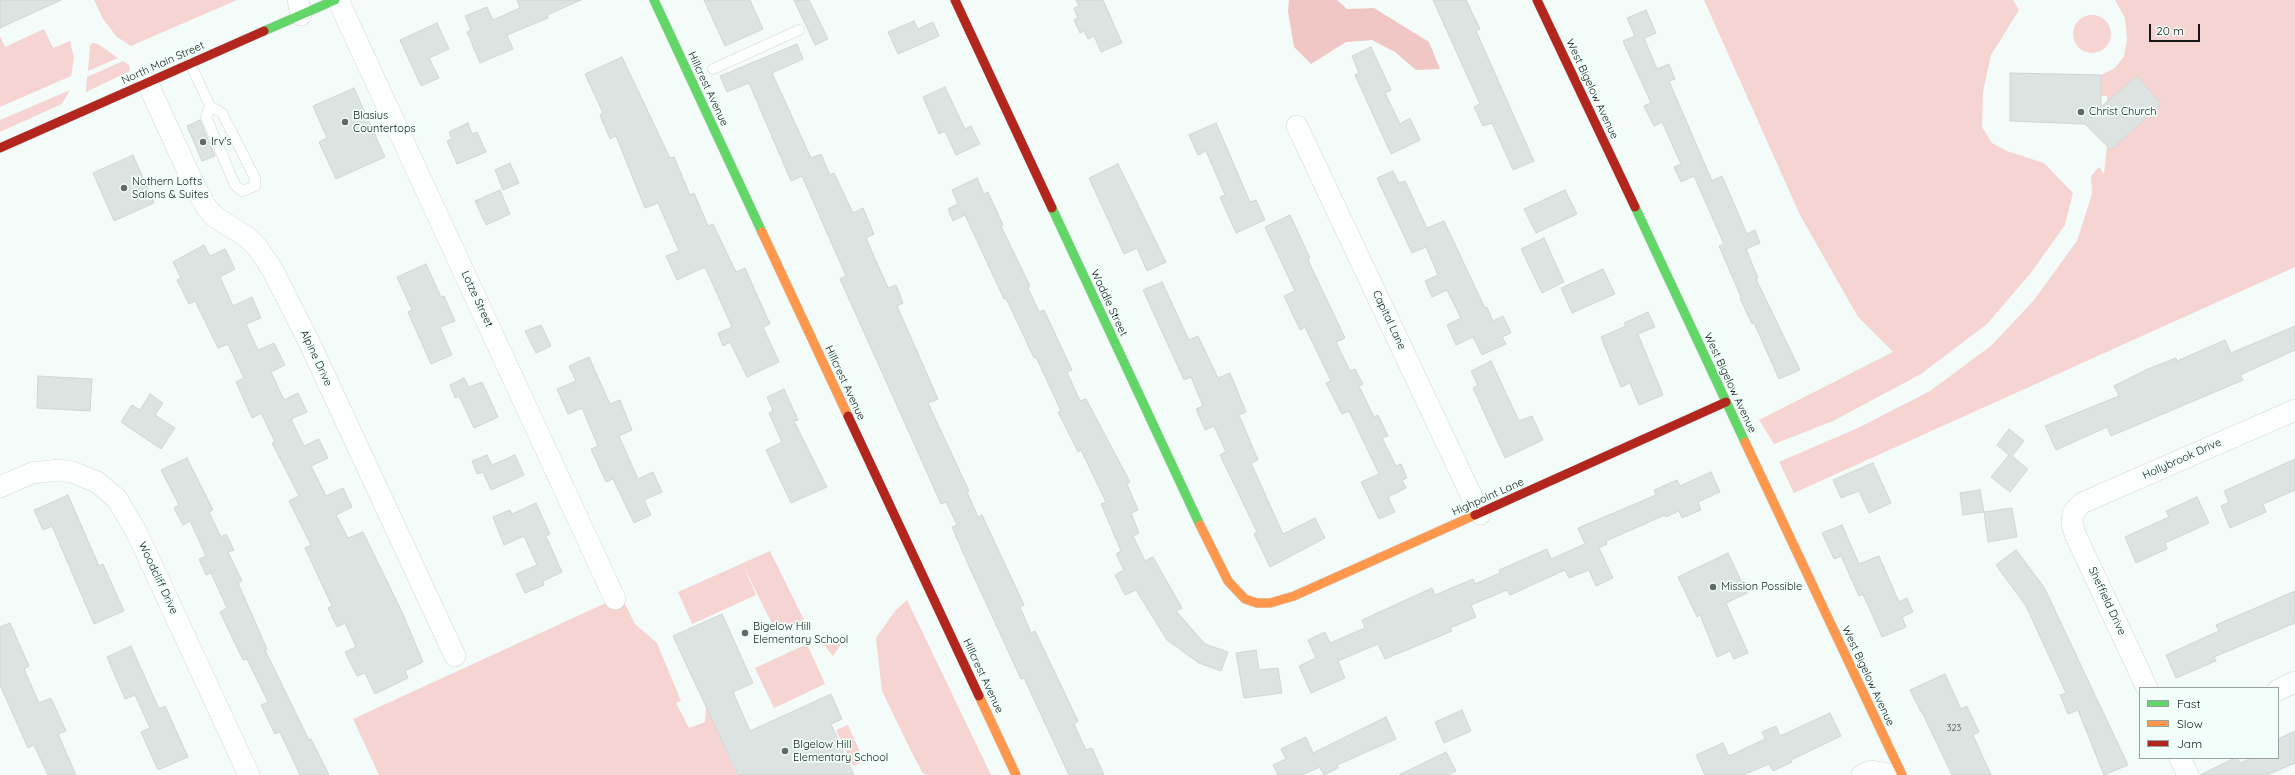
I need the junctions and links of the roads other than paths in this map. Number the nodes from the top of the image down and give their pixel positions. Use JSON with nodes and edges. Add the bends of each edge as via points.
{"nodes":[{"id":1,"x":336,"y":0,"type":"edge"},
{"id":2,"x":654,"y":0,"type":"edge"},
{"id":3,"x":955,"y":0,"type":"edge"},
{"id":4,"x":1537,"y":0,"type":"edge"},
{"id":5,"x":299,"y":8,"type":"edge"},
{"id":6,"x":799,"y":30,"type":"dead end"},
{"id":7,"x":190,"y":64,"type":"junction"},
{"id":8,"x":713,"y":69,"type":"dead end"},
{"id":9,"x":147,"y":82,"type":"junction"},
{"id":10,"x":210,"y":106,"type":"junction"},
{"id":11,"x":1297,"y":126,"type":"dead end"},
{"id":12,"x":0,"y":148,"type":"edge"},
{"id":13,"x":1726,"y":402,"type":"junction"},
{"id":14,"x":2295,"y":410,"type":"edge"},
{"id":15,"x":0,"y":487,"type":"edge"},
{"id":16,"x":2073,"y":513,"type":"joint"},
{"id":17,"x":1480,"y":514,"type":"junction"},
{"id":18,"x":615,"y":599,"type":"dead end"},
{"id":19,"x":1257,"y":603,"type":"joint"},
{"id":20,"x":455,"y":656,"type":"dead end"},
{"id":21,"x":2295,"y":682,"type":"edge"},
{"id":22,"x":2147,"y":687,"type":"edge"},
{"id":23,"x":2279,"y":690,"type":"edge"},
{"id":24,"x":2180,"y":759,"type":"edge"},
{"id":25,"x":249,"y":775,"type":"edge"},
{"id":26,"x":1016,"y":775,"type":"edge"},
{"id":27,"x":1862,"y":775,"type":"edge"},
{"id":28,"x":1894,"y":775,"type":"edge"},
{"id":29,"x":1902,"y":775,"type":"edge"},
{"id":30,"x":2188,"y":775,"type":"edge"}],
"edges":[{"from":1,"to":5,"type":"street","name":"North Main Street"},
{"from":1,"to":18,"type":"street","name":"Lotze Street"},
{"from":2,"to":26,"type":"street","name":"Hillcrest Avenue"},
{"from":3,"to":19,"type":"street","name":"Waddle Street","via":[[1215,558],[1235,591],[1245,599]]},
{"from":4,"to":13,"type":"street","name":"West Bigelow Avenue"},
{"from":5,"to":7,"type":"street","name":"North Main Street"},
{"from":6,"to":8,"type":"lane"},
{"from":7,"to":9,"type":"street","name":"North Main Street"},
{"from":7,"to":10,"type":"lane"},
{"from":9,"to":12,"type":"street","name":"North Main Street"},
{"from":9,"to":20,"type":"street","name":"Alpine Drive","via":[[194,187],[207,208],[215,217],[247,237],[272,269],[309,342]]},
{"from":10,"to":10,"type":"lane","via":[[222,113],[255,178],[255,186],[242,191],[235,185],[206,117]]},
{"from":11,"to":17,"type":"street","name":"Capital Lane"},
{"from":13,"to":17,"type":"street","name":"Highpoint Lane"},
{"from":13,"to":29,"type":"street","name":"West Bigelow Avenue"},
{"from":14,"to":16,"type":"street","name":"Hollybrook Drive","via":[[2082,503]]},
{"from":15,"to":25,"type":"street","name":"Woodcliff Drive","via":[[32,474],[59,470],[72,472],[97,482],[117,499],[138,533]]},
{"from":16,"to":22,"type":"street","name":"Sheffield Drive","via":[[2075,534]]},
{"from":17,"to":19,"type":"street","name":"Highpoint Lane","via":[[1294,596],[1270,603]]},
{"from":21,"to":23,"type":"street"},
{"from":24,"to":30,"type":"street"},
{"from":27,"to":28,"type":"street","via":[[1872,771]]}]}
